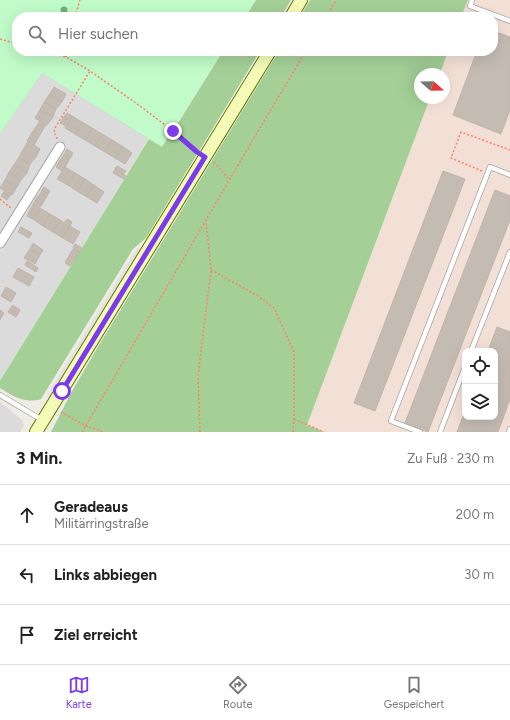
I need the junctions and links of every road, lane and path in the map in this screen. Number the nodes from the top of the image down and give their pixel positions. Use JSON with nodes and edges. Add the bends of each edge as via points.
{"nodes":[{"id":1,"x":80,"y":0,"type":"edge"},
{"id":2,"x":301,"y":0,"type":"edge"},
{"id":3,"x":336,"y":0,"type":"edge"},
{"id":4,"x":472,"y":0,"type":"edge"},
{"id":5,"x":76,"y":12,"type":"edge"},
{"id":6,"x":294,"y":12,"type":"edge"},
{"id":7,"x":329,"y":12,"type":"edge"},
{"id":8,"x":486,"y":12,"type":"edge"},
{"id":9,"x":498,"y":16,"type":"edge"},
{"id":10,"x":510,"y":21,"type":"edge"},
{"id":11,"x":0,"y":39,"type":"edge"},
{"id":12,"x":12,"y":43,"type":"edge"},
{"id":13,"x":62,"y":56,"type":"edge"},
{"id":14,"x":267,"y":56,"type":"edge"},
{"id":15,"x":303,"y":56,"type":"edge"},
{"id":16,"x":66,"y":57,"type":"joint"},
{"id":17,"x":90,"y":71,"type":"junction"},
{"id":18,"x":60,"y":146,"type":"joint"},
{"id":19,"x":510,"y":150,"type":"edge"},
{"id":20,"x":205,"y":157,"type":"junction"},
{"id":21,"x":487,"y":173,"type":"junction"},
{"id":22,"x":510,"y":175,"type":"edge"},
{"id":23,"x":229,"y":179,"type":"junction"},
{"id":24,"x":0,"y":199,"type":"edge"},
{"id":25,"x":19,"y":214,"type":"junction"},
{"id":26,"x":206,"y":221,"type":"junction"},
{"id":27,"x":0,"y":244,"type":"edge"},
{"id":28,"x":510,"y":252,"type":"edge"},
{"id":29,"x":211,"y":270,"type":"junction"},
{"id":30,"x":472,"y":348,"type":"edge"},
{"id":31,"x":462,"y":375,"type":"edge"},
{"id":32,"x":0,"y":396,"type":"edge"},
{"id":33,"x":46,"y":417,"type":"junction"},
{"id":34,"x":294,"y":419,"type":"junction"},
{"id":35,"x":86,"y":426,"type":"junction"},
{"id":36,"x":36,"y":432,"type":"edge"},
{"id":37,"x":82,"y":432,"type":"edge"},
{"id":38,"x":104,"y":432,"type":"edge"},
{"id":39,"x":200,"y":432,"type":"edge"},
{"id":40,"x":292,"y":432,"type":"edge"},
{"id":41,"x":324,"y":432,"type":"edge"},
{"id":42,"x":420,"y":432,"type":"edge"},
{"id":43,"x":440,"y":432,"type":"edge"}],
"edges":[{"from":1,"to":5,"type":"path"},
{"from":2,"to":6,"type":"main road"},
{"from":3,"to":7,"type":"path"},
{"from":4,"to":8,"type":"lane","via":[[470,6]]},
{"from":9,"to":10,"type":"lane"},
{"from":11,"to":12,"type":"path"},
{"from":13,"to":16,"type":"path"},
{"from":14,"to":20,"type":"main road"},
{"from":15,"to":23,"type":"path"},
{"from":16,"to":17,"type":"path"},
{"from":17,"to":18,"type":"path","via":[[55,128],[54,132]]},
{"from":17,"to":20,"type":"path"},
{"from":18,"to":25,"type":"street"},
{"from":19,"to":21,"type":"path","via":[[460,132],[451,158]]},
{"from":20,"to":23,"type":"path","via":[[214,162]]},
{"from":20,"to":33,"type":"main road"},
{"from":21,"to":22,"type":"lane","via":[[490,167]]},
{"from":21,"to":42,"type":"lane","via":[[391,421]]},
{"from":23,"to":26,"type":"path"},
{"from":24,"to":25,"type":"path"},
{"from":25,"to":27,"type":"street"},
{"from":26,"to":29,"type":"path"},
{"from":26,"to":35,"type":"path"},
{"from":28,"to":30,"type":"lane"},
{"from":29,"to":34,"type":"path","via":[[258,296],[274,308],[294,352]]},
{"from":29,"to":39,"type":"path","via":[[198,376]]},
{"from":31,"to":43,"type":"lane"},
{"from":32,"to":33,"type":"lane"},
{"from":33,"to":35,"type":"path","via":[[61,412]]},
{"from":33,"to":36,"type":"main road"},
{"from":34,"to":40,"type":"path"},
{"from":34,"to":41,"type":"path"},
{"from":35,"to":37,"type":"path"},
{"from":35,"to":38,"type":"path"}]}
